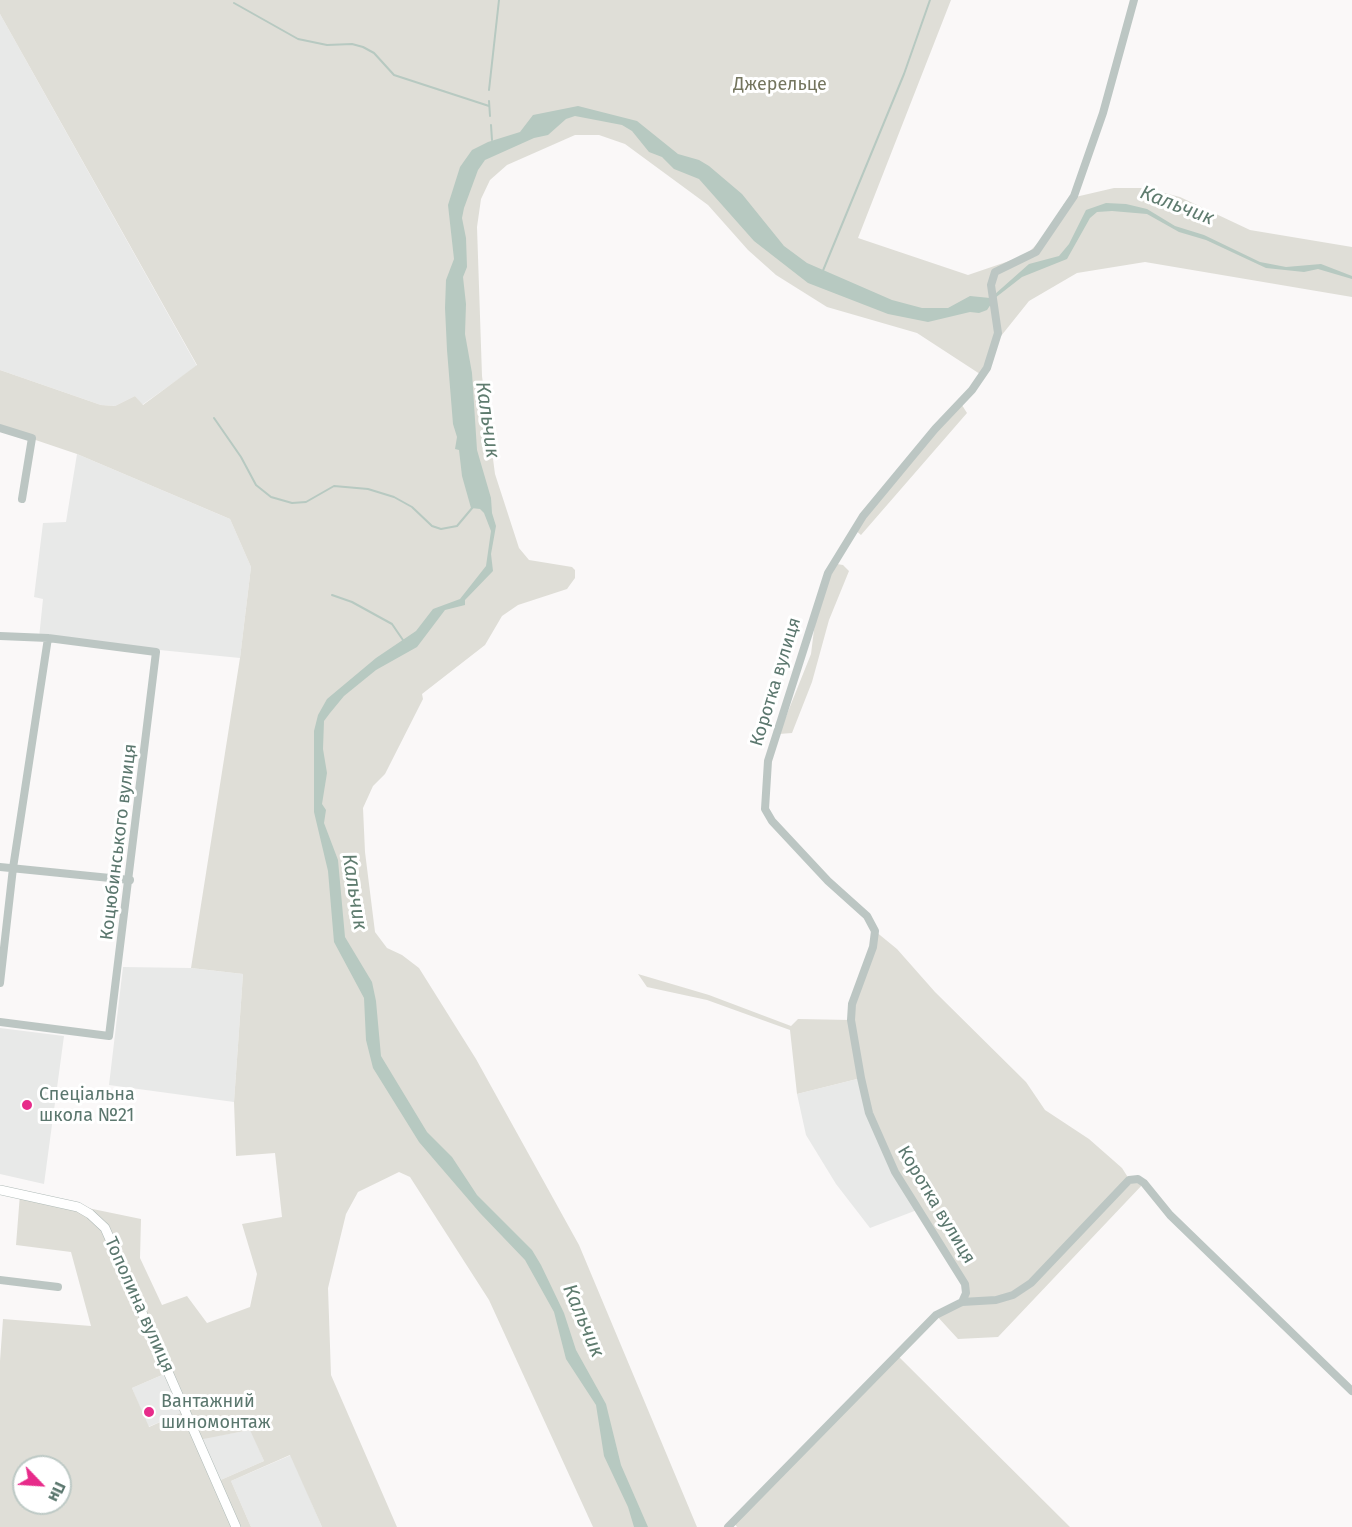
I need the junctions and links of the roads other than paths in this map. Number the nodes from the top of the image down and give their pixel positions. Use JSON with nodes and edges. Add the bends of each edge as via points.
{"nodes":[{"id":1,"x":1134,"y":0,"type":"edge"},
{"id":2,"x":0,"y":428,"type":"edge"},
{"id":3,"x":22,"y":499,"type":"dead end"},
{"id":4,"x":0,"y":636,"type":"edge"},
{"id":5,"x":48,"y":638,"type":"junction"},
{"id":6,"x":0,"y":867,"type":"edge"},
{"id":7,"x":13,"y":868,"type":"junction"},
{"id":8,"x":130,"y":880,"type":"junction"},
{"id":9,"x":0,"y":983,"type":"edge"},
{"id":10,"x":0,"y":1022,"type":"edge"},
{"id":11,"x":0,"y":1190,"type":"edge"},
{"id":12,"x":0,"y":1280,"type":"edge"},
{"id":13,"x":58,"y":1287,"type":"dead end"},
{"id":14,"x":962,"y":1302,"type":"junction"},
{"id":15,"x":1352,"y":1391,"type":"edge"},
{"id":16,"x":236,"y":1527,"type":"edge"},
{"id":17,"x":728,"y":1527,"type":"edge"}],
"edges":[{"from":1,"to":14,"type":"street","name":"Коротка вулиця","via":[[1103,113],[1074,196],[1036,252],[995,272],[991,281],[997,341],[983,376],[863,516],[828,573],[794,687],[772,744],[764,795],[765,809],[772,822],[872,922],[876,939],[858,985],[851,1020],[869,1113],[895,1172],[965,1284]]},
{"from":2,"to":3,"type":"street","via":[[32,438]]},
{"from":4,"to":5,"type":"street"},
{"from":5,"to":7,"type":"street"},
{"from":5,"to":8,"type":"street","name":"Коцюбинського вулиця","via":[[156,652]]},
{"from":6,"to":7,"type":"street"},
{"from":7,"to":8,"type":"street"},
{"from":7,"to":9,"type":"street"},
{"from":8,"to":10,"type":"street","name":"Коцюбинського вулиця","via":[[109,1036]]},
{"from":11,"to":16,"type":"main road","name":"Тополина вулиця","via":[[71,1205],[96,1218],[112,1240]]},
{"from":12,"to":13,"type":"street"},
{"from":14,"to":15,"type":"street","via":[[996,1300],[1031,1283],[1122,1185],[1138,1179],[1170,1215]]},
{"from":14,"to":17,"type":"street","via":[[936,1315]]}]}
